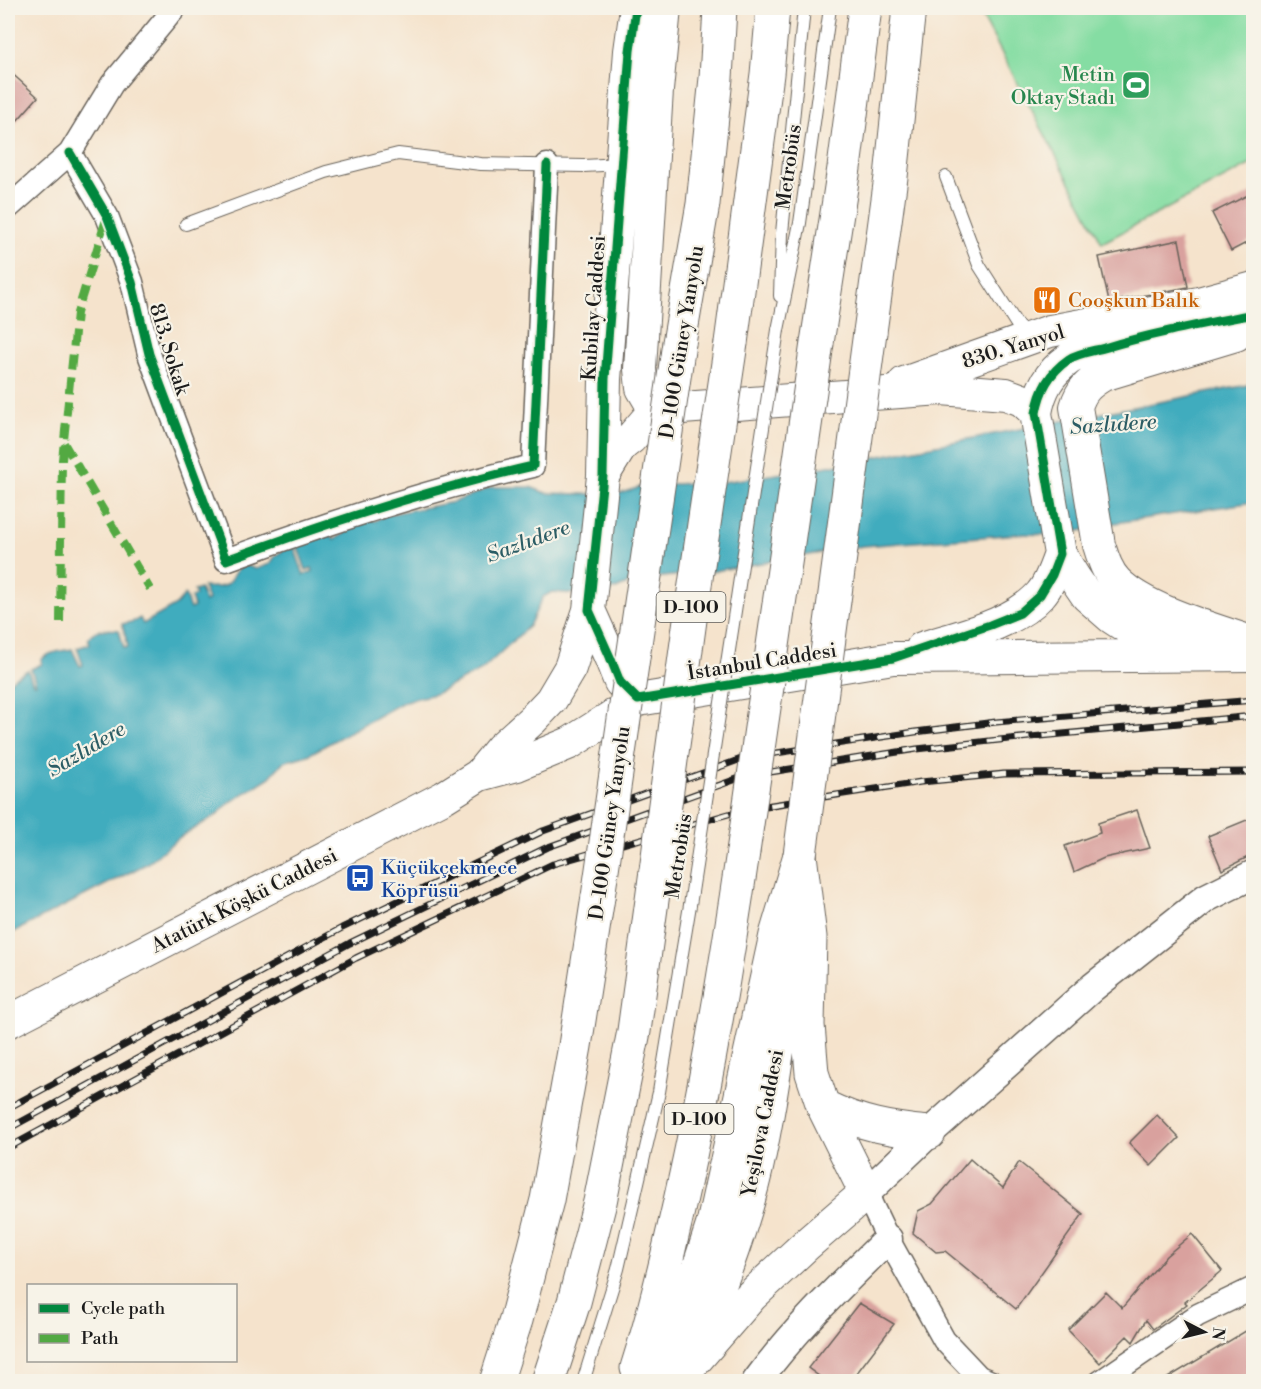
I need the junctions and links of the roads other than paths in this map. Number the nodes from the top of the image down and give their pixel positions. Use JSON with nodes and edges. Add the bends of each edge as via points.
{"nodes":[{"id":1,"x":175,"y":8,"type":"edge"},
{"id":2,"x":636,"y":8,"type":"edge"},
{"id":3,"x":664,"y":8,"type":"edge"},
{"id":4,"x":720,"y":8,"type":"edge"},
{"id":5,"x":773,"y":8,"type":"edge"},
{"id":6,"x":804,"y":8,"type":"edge"},
{"id":7,"x":830,"y":8,"type":"edge"},
{"id":8,"x":865,"y":8,"type":"edge"},
{"id":9,"x":909,"y":8,"type":"edge"},
{"id":10,"x":70,"y":153,"type":"junction"},
{"id":11,"x":622,"y":164,"type":"junction"},
{"id":12,"x":547,"y":165,"type":"junction"},
{"id":13,"x":946,"y":177,"type":"dead end"},
{"id":14,"x":8,"y":208,"type":"edge"},
{"id":15,"x":186,"y":224,"type":"dead end"},
{"id":16,"x":1254,"y":288,"type":"edge"},
{"id":17,"x":1254,"y":314,"type":"edge"},
{"id":18,"x":1254,"y":328,"type":"edge"},
{"id":19,"x":778,"y":330,"type":"junction"},
{"id":20,"x":1026,"y":339,"type":"junction"},
{"id":21,"x":881,"y":392,"type":"junction"},
{"id":22,"x":655,"y":410,"type":"junction"},
{"id":23,"x":1036,"y":413,"type":"junction"},
{"id":24,"x":603,"y":476,"type":"junction"},
{"id":25,"x":1060,"y":554,"type":"junction"},
{"id":26,"x":589,"y":610,"type":"junction"},
{"id":27,"x":1254,"y":643,"type":"edge"},
{"id":28,"x":1254,"y":653,"type":"edge"},
{"id":29,"x":893,"y":658,"type":"junction"},
{"id":30,"x":638,"y":700,"type":"junction"},
{"id":31,"x":479,"y":775,"type":"junction"},
{"id":32,"x":800,"y":855,"type":"junction"},
{"id":33,"x":1254,"y":874,"type":"edge"},
{"id":34,"x":8,"y":1022,"type":"edge"},
{"id":35,"x":823,"y":1106,"type":"junction"},
{"id":36,"x":929,"y":1133,"type":"junction"},
{"id":37,"x":866,"y":1193,"type":"junction"},
{"id":38,"x":888,"y":1239,"type":"junction"},
{"id":39,"x":1254,"y":1288,"type":"edge"},
{"id":40,"x":684,"y":1377,"type":"edge"},
{"id":41,"x":496,"y":1382,"type":"edge"},
{"id":42,"x":548,"y":1382,"type":"edge"},
{"id":43,"x":583,"y":1382,"type":"edge"},
{"id":44,"x":632,"y":1382,"type":"edge"},
{"id":45,"x":651,"y":1382,"type":"edge"},
{"id":46,"x":756,"y":1382,"type":"edge"},
{"id":47,"x":991,"y":1382,"type":"edge"},
{"id":48,"x":1100,"y":1382,"type":"edge"}],
"edges":[{"from":1,"to":10,"type":"street","via":[[112,84]]},
{"from":2,"to":11,"type":"main road","name":"Kubilay Caddesi"},
{"from":3,"to":22,"type":"main road","via":[[639,369],[642,388]]},
{"from":4,"to":41,"type":"main road","name":"D-100 Güney Yanyolu","bridge":true,"via":[[703,204],[575,1046],[547,1200]]},
{"from":5,"to":42,"type":"main road","number":"D-100","bridge":true,"via":[[731,343],[634,1031],[600,1202]]},
{"from":6,"to":19,"type":"lane","name":"Metrobüs","via":[[782,233]]},
{"from":7,"to":19,"type":"lane","name":"Metrobüs","via":[[800,223]]},
{"from":8,"to":44,"type":"main road","number":"D-100","bridge":true,"via":[[723,987],[699,1116],[649,1331]]},
{"from":9,"to":32,"type":"main road","bridge":true,"via":[[891,177]]},
{"from":10,"to":12,"type":"street","name":"813. Sokak","via":[[107,216],[132,282],[149,354],[226,560],[327,523],[474,479],[533,466]]},
{"from":10,"to":14,"type":"street"},
{"from":11,"to":12,"type":"lane"},
{"from":11,"to":24,"type":"main road","name":"Kubilay Caddesi","via":[[605,379]]},
{"from":12,"to":15,"type":"lane","via":[[481,164],[398,154],[326,172]]},
{"from":13,"to":20,"type":"lane","via":[[979,265]]},
{"from":16,"to":20,"type":"main road","name":"830. Yanyol"},
{"from":17,"to":23,"type":"main road","via":[[1143,336],[1071,358],[1047,381]]},
{"from":18,"to":27,"type":"main road","via":[[1103,375],[1086,385],[1076,407],[1099,545],[1113,577],[1158,608]]},
{"from":19,"to":43,"type":"lane","name":"Metrobüs","bridge":true,"via":[[659,1092],[618,1269]]},
{"from":20,"to":21,"type":"main road","name":"830. Yanyol"},
{"from":21,"to":22,"type":"main road"},
{"from":21,"to":23,"type":"main road","via":[[941,389],[1006,393],[1022,400]]},
{"from":22,"to":24,"type":"main road","via":[[622,445]]},
{"from":23,"to":25,"type":"main road"},
{"from":24,"to":26,"type":"main road","name":"Kubilay Caddesi"},
{"from":25,"to":28,"type":"main road","via":[[1087,596],[1134,632],[1162,641]]},
{"from":25,"to":29,"type":"main road","via":[[1040,595],[1020,613]]},
{"from":26,"to":30,"type":"main road","via":[[620,682]]},
{"from":26,"to":31,"type":"main road","name":"Kubilay Caddesi","via":[[570,668],[551,700],[501,747]]},
{"from":28,"to":29,"type":"main road","name":"İstanbul Caddesi"},
{"from":29,"to":30,"type":"main road","name":"İstanbul Caddesi"},
{"from":30,"to":31,"type":"main road","via":[[570,743],[517,765]]},
{"from":31,"to":34,"type":"main road","name":"Atatürk Köşkü Caddesi"},
{"from":32,"to":35,"type":"main road","via":[[810,937],[808,1025],[812,1073]]},
{"from":32,"to":40,"type":"main road","name":"Yeşilova Caddesi","via":[[775,1067],[756,1170],[729,1261]]},
{"from":32,"to":45,"type":"main road","via":[[771,958],[713,1224],[691,1292]]},
{"from":33,"to":36,"type":"street","via":[[1206,898],[1093,987]]},
{"from":35,"to":36,"type":"main road","via":[[862,1123]]},
{"from":35,"to":37,"type":"main road"},
{"from":36,"to":37,"type":"street"},
{"from":37,"to":38,"type":"street"},
{"from":37,"to":40,"type":"main road","via":[[752,1296]]},
{"from":38,"to":46,"type":"street"},
{"from":38,"to":47,"type":"street","via":[[944,1340],[979,1377]]},
{"from":39,"to":48,"type":"street","via":[[1198,1315]]}]}
